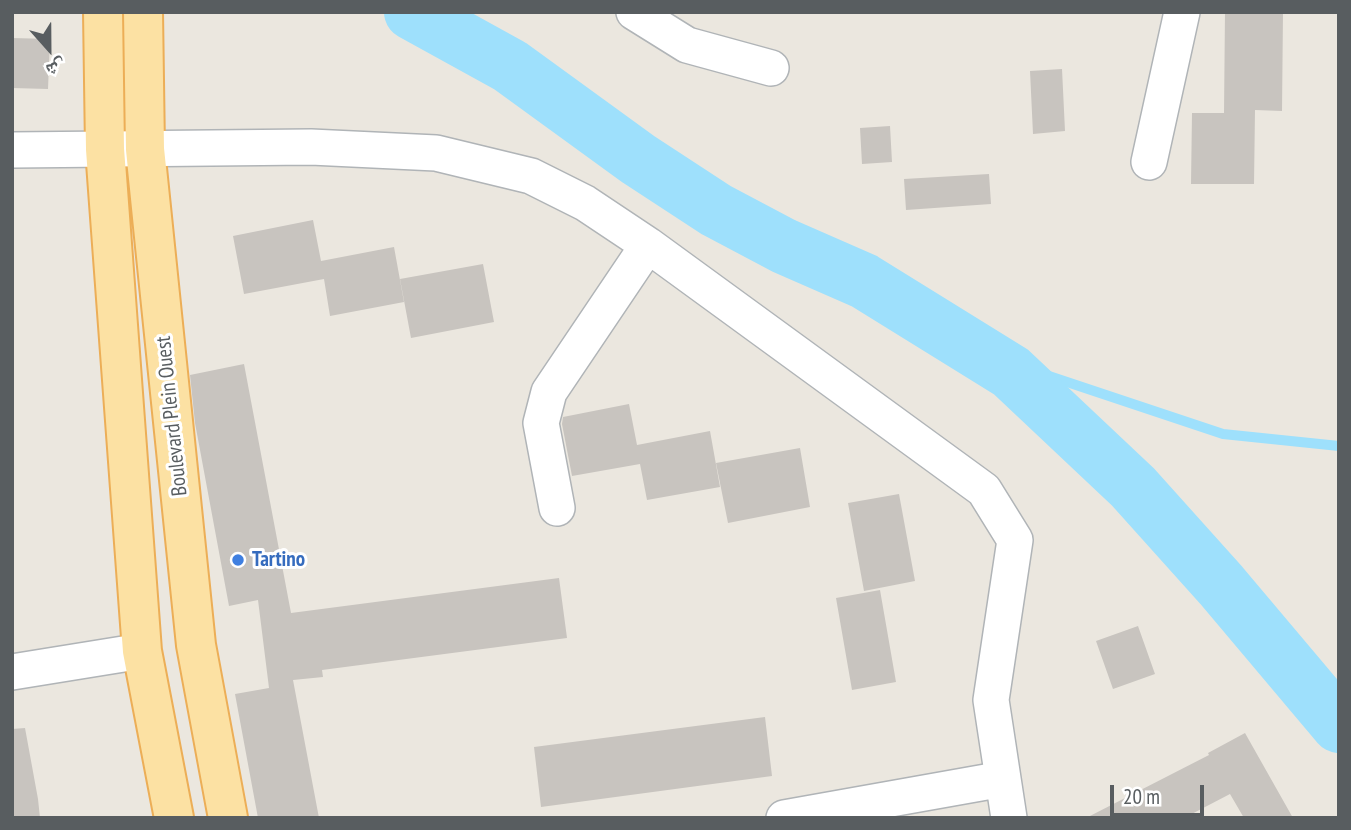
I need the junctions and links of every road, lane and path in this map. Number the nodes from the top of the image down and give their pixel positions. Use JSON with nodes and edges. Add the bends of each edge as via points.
{"nodes":[{"id":1,"x":103,"y":12,"type":"edge"},
{"id":2,"x":143,"y":12,"type":"edge"},
{"id":3,"x":634,"y":12,"type":"edge"},
{"id":4,"x":1182,"y":12,"type":"edge"},
{"id":5,"x":771,"y":68,"type":"dead end"},
{"id":6,"x":105,"y":149,"type":"junction"},
{"id":7,"x":145,"y":149,"type":"junction"},
{"id":8,"x":12,"y":150,"type":"edge"},
{"id":9,"x":1149,"y":162,"type":"dead end"},
{"id":10,"x":648,"y":245,"type":"junction"},
{"id":11,"x":556,"y":508,"type":"dead end"},
{"id":12,"x":142,"y":651,"type":"junction"},
{"id":13,"x":12,"y":672,"type":"edge"},
{"id":14,"x":1003,"y":779,"type":"junction"},
{"id":15,"x":174,"y":818,"type":"edge"},
{"id":16,"x":228,"y":818,"type":"edge"},
{"id":17,"x":784,"y":818,"type":"edge"},
{"id":18,"x":1009,"y":818,"type":"edge"}],
"edges":[{"from":1,"to":6,"type":"main road"},
{"from":2,"to":7,"type":"main road","name":"Boulevard Plein Ouest"},
{"from":3,"to":5,"type":"street","via":[[687,45]]},
{"from":4,"to":9,"type":"street"},
{"from":6,"to":7,"type":"street"},
{"from":6,"to":8,"type":"street"},
{"from":6,"to":12,"type":"main road"},
{"from":7,"to":10,"type":"street","via":[[312,147],[436,153],[531,176],[585,203]]},
{"from":7,"to":16,"type":"main road","name":"Boulevard Plein Ouest","via":[[196,645]]},
{"from":10,"to":11,"type":"street","via":[[549,392],[541,423]]},
{"from":10,"to":14,"type":"street","via":[[984,490],[1015,540],[991,700]]},
{"from":12,"to":13,"type":"street"},
{"from":12,"to":15,"type":"main road"},
{"from":14,"to":17,"type":"street"},
{"from":14,"to":18,"type":"street"}]}
